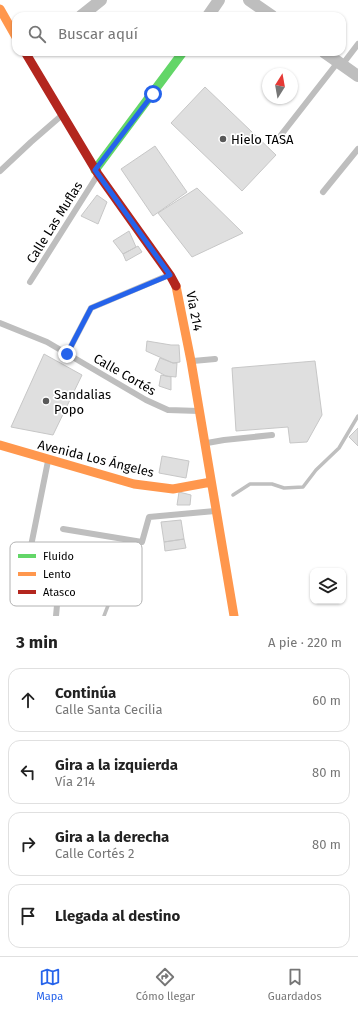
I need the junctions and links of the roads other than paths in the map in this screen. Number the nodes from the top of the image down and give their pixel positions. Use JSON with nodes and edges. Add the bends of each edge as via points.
{"nodes":[{"id":1,"x":101,"y":0,"type":"edge"},
{"id":2,"x":219,"y":0,"type":"edge"},
{"id":3,"x":249,"y":0,"type":"edge"},
{"id":4,"x":0,"y":10,"type":"edge"},
{"id":5,"x":86,"y":12,"type":"edge"},
{"id":6,"x":211,"y":12,"type":"edge"},
{"id":7,"x":266,"y":12,"type":"edge"},
{"id":8,"x":12,"y":30,"type":"edge"},
{"id":9,"x":358,"y":44,"type":"edge"},
{"id":10,"x":30,"y":56,"type":"edge"},
{"id":11,"x":180,"y":56,"type":"edge"},
{"id":12,"x":330,"y":56,"type":"edge"},
{"id":13,"x":340,"y":63,"type":"junction"},
{"id":14,"x":358,"y":76,"type":"edge"},
{"id":15,"x":62,"y":114,"type":"junction"},
{"id":16,"x":281,"y":135,"type":"dead end"},
{"id":17,"x":358,"y":149,"type":"edge"},
{"id":18,"x":0,"y":171,"type":"edge"},
{"id":19,"x":97,"y":172,"type":"junction"},
{"id":20,"x":323,"y":192,"type":"dead end"},
{"id":21,"x":170,"y":275,"type":"junction"},
{"id":22,"x":30,"y":282,"type":"dead end"},
{"id":23,"x":0,"y":323,"type":"edge"},
{"id":24,"x":67,"y":354,"type":"junction"},
{"id":25,"x":215,"y":359,"type":"dead end"},
{"id":26,"x":191,"y":361,"type":"junction"},
{"id":27,"x":199,"y":411,"type":"junction"},
{"id":28,"x":272,"y":435,"type":"dead end"},
{"id":29,"x":205,"y":444,"type":"junction"},
{"id":30,"x":0,"y":445,"type":"edge"},
{"id":31,"x":48,"y":460,"type":"junction"},
{"id":32,"x":211,"y":482,"type":"junction"},
{"id":33,"x":216,"y":511,"type":"junction"},
{"id":34,"x":64,"y":529,"type":"dead end"},
{"id":35,"x":32,"y":542,"type":"edge"},
{"id":36,"x":57,"y":606,"type":"edge"},
{"id":37,"x":56,"y":616,"type":"edge"},
{"id":38,"x":234,"y":616,"type":"edge"}],
"edges":[{"from":1,"to":5,"type":"street"},
{"from":2,"to":6,"type":"street"},
{"from":3,"to":7,"type":"street"},
{"from":4,"to":8,"type":"main road"},
{"from":9,"to":13,"type":"lane"},
{"from":10,"to":15,"type":"main road","name":"Vía 214"},
{"from":11,"to":19,"type":"main road"},
{"from":12,"to":13,"type":"street"},
{"from":13,"to":14,"type":"street"},
{"from":13,"to":16,"type":"lane"},
{"from":15,"to":18,"type":"lane"},
{"from":15,"to":19,"type":"main road","name":"Vía 214"},
{"from":17,"to":20,"type":"lane"},
{"from":19,"to":21,"type":"main road","name":"Vía 214"},
{"from":19,"to":22,"type":"lane","name":"Calle Las Muflas"},
{"from":21,"to":24,"type":"lane","via":[[91,308]]},
{"from":21,"to":26,"type":"main road","name":"Vía 214","via":[[177,287]]},
{"from":23,"to":24,"type":"lane","name":"Calle Cortés","via":[[27,333]]},
{"from":24,"to":27,"type":"lane","name":"Calle Cortés","via":[[168,410]]},
{"from":25,"to":26,"type":"lane"},
{"from":26,"to":27,"type":"main road","name":"Vía 214"},
{"from":27,"to":29,"type":"main road","name":"Vía 214"},
{"from":28,"to":29,"type":"lane"},
{"from":29,"to":32,"type":"main road","name":"Vía 214"},
{"from":30,"to":31,"type":"main road","name":"Avenida Los Ángeles"},
{"from":31,"to":32,"type":"main road","name":"Avenida Los Ángeles","via":[[134,484],[173,489]]},
{"from":31,"to":35,"type":"lane"},
{"from":32,"to":33,"type":"main road","name":"Vía 214"},
{"from":33,"to":34,"type":"lane","via":[[149,517],[142,542]]},
{"from":33,"to":38,"type":"main road","name":"Vía 214"},
{"from":36,"to":37,"type":"lane"}]}
